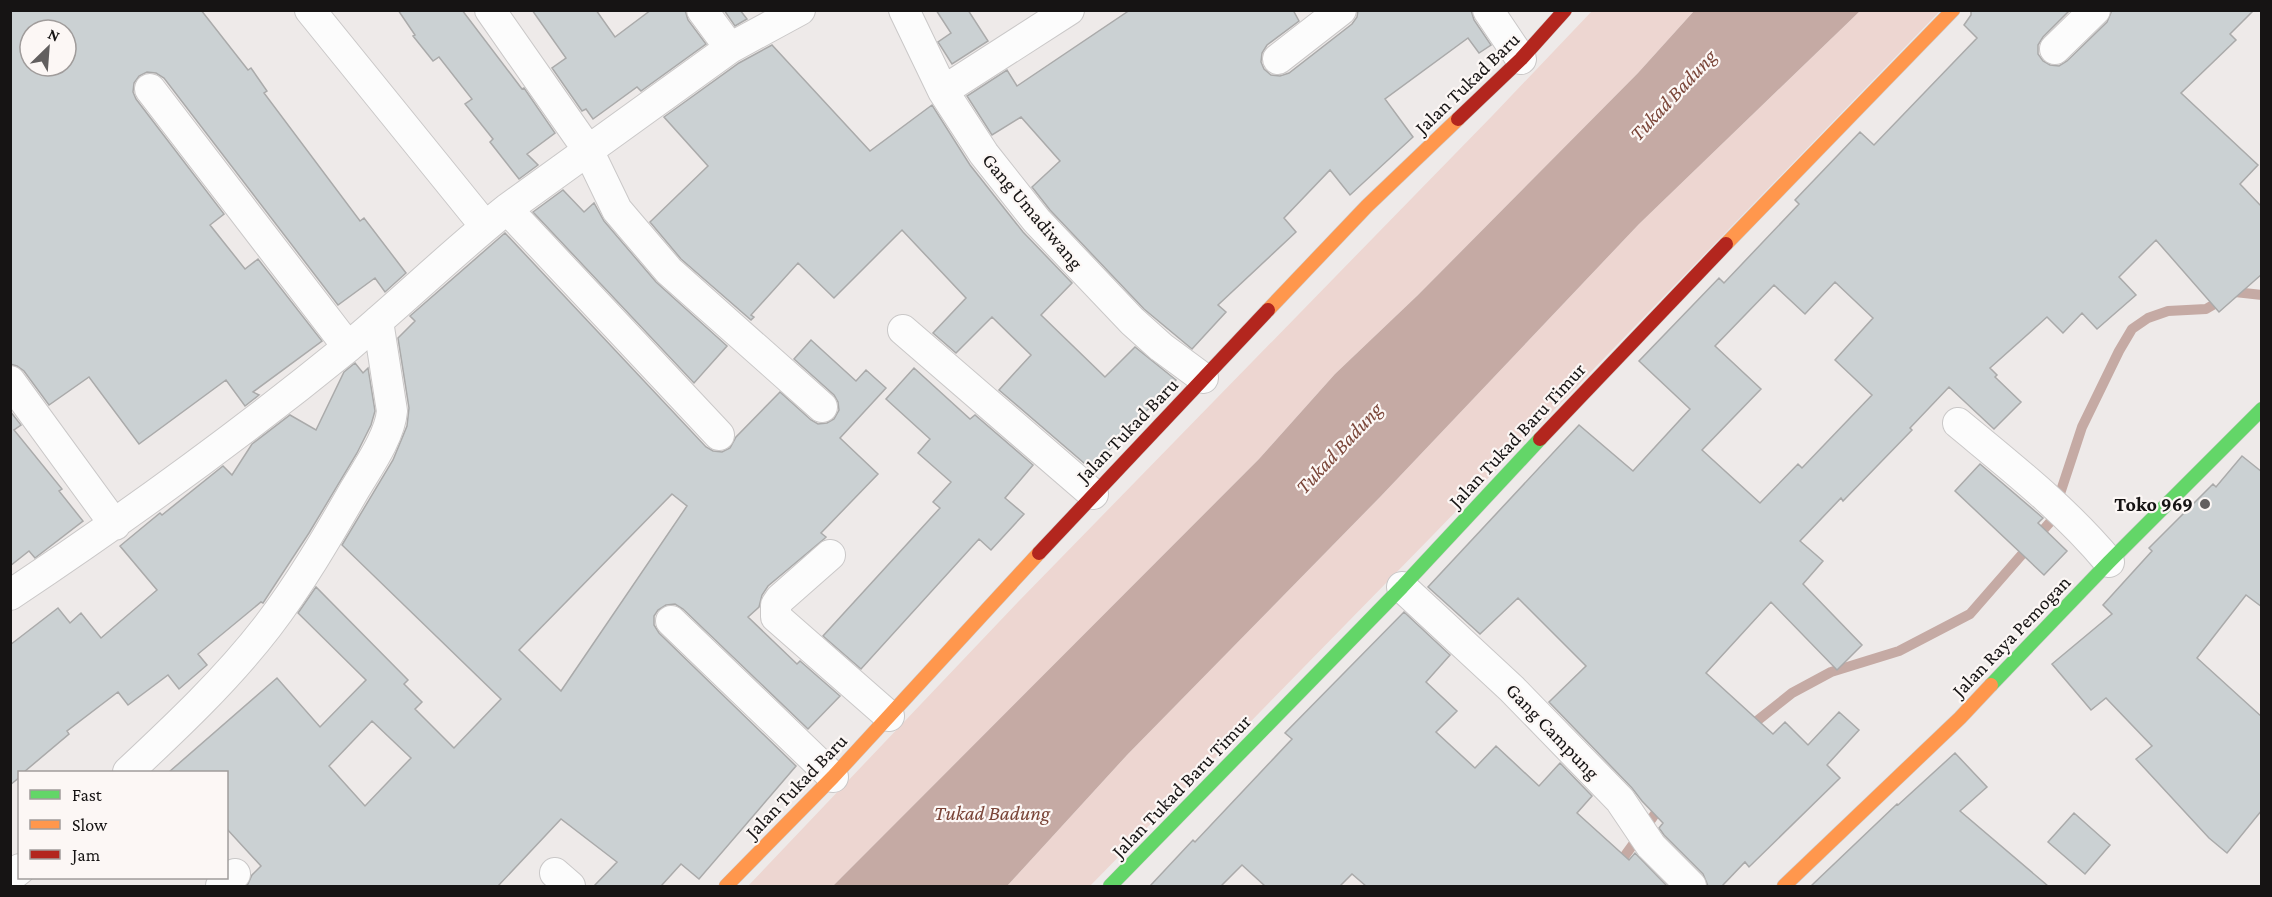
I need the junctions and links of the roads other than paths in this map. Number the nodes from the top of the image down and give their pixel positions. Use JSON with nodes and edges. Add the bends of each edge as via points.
{"nodes":[{"id":1,"x":310,"y":10,"type":"edge"},
{"id":2,"x":490,"y":10,"type":"edge"},
{"id":3,"x":702,"y":10,"type":"edge"},
{"id":4,"x":800,"y":10,"type":"edge"},
{"id":5,"x":904,"y":10,"type":"edge"},
{"id":6,"x":1069,"y":10,"type":"edge"},
{"id":7,"x":1341,"y":10,"type":"edge"},
{"id":8,"x":1488,"y":10,"type":"edge"},
{"id":9,"x":1565,"y":10,"type":"edge"},
{"id":10,"x":1953,"y":10,"type":"edge"},
{"id":11,"x":2095,"y":10,"type":"edge"},
{"id":12,"x":730,"y":48,"type":"junction"},
{"id":13,"x":2055,"y":49,"type":"dead end"},
{"id":14,"x":1278,"y":59,"type":"dead end"},
{"id":15,"x":1521,"y":59,"type":"junction"},
{"id":16,"x":150,"y":89,"type":"dead end"},
{"id":17,"x":943,"y":90,"type":"junction"},
{"id":18,"x":588,"y":150,"type":"junction"},
{"id":19,"x":496,"y":218,"type":"junction"},
{"id":20,"x":378,"y":321,"type":"junction"},
{"id":21,"x":903,"y":330,"type":"dead end"},
{"id":22,"x":348,"y":347,"type":"junction"},
{"id":23,"x":1203,"y":378,"type":"junction"},
{"id":24,"x":10,"y":381,"type":"edge"},
{"id":25,"x":822,"y":407,"type":"dead end"},
{"id":26,"x":2262,"y":409,"type":"edge"},
{"id":27,"x":1958,"y":423,"type":"dead end"},
{"id":28,"x":719,"y":435,"type":"dead end"},
{"id":29,"x":1093,"y":494,"type":"junction"},
{"id":30,"x":115,"y":525,"type":"junction"},
{"id":31,"x":830,"y":555,"type":"dead end"},
{"id":32,"x":2109,"y":562,"type":"junction"},
{"id":33,"x":1402,"y":587,"type":"junction"},
{"id":34,"x":10,"y":596,"type":"edge"},
{"id":35,"x":671,"y":621,"type":"dead end"},
{"id":36,"x":889,"y":716,"type":"junction"},
{"id":37,"x":129,"y":771,"type":"edge"},
{"id":38,"x":833,"y":777,"type":"junction"},
{"id":39,"x":726,"y":886,"type":"edge"},
{"id":40,"x":1110,"y":886,"type":"edge"},
{"id":41,"x":1691,"y":886,"type":"edge"},
{"id":42,"x":1784,"y":886,"type":"edge"}],
"edges":[{"from":1,"to":19,"type":"street"},
{"from":2,"to":18,"type":"street"},
{"from":3,"to":12,"type":"street"},
{"from":4,"to":12,"type":"street"},
{"from":5,"to":17,"type":"street","name":"Gang Umadiwang"},
{"from":6,"to":17,"type":"street"},
{"from":7,"to":14,"type":"street"},
{"from":8,"to":15,"type":"street"},
{"from":9,"to":15,"type":"street","name":"Jalan Tukad Baru"},
{"from":10,"to":33,"type":"street","name":"Jalan Tukad Baru Timur","via":[[1644,328]]},
{"from":11,"to":13,"type":"street"},
{"from":12,"to":18,"type":"street"},
{"from":15,"to":23,"type":"street","name":"Jalan Tukad Baru","via":[[1367,206]]},
{"from":16,"to":22,"type":"street"},
{"from":17,"to":23,"type":"street","name":"Gang Umadiwang","via":[[984,154],[1037,220],[1132,321]]},
{"from":18,"to":19,"type":"street"},
{"from":18,"to":25,"type":"street","via":[[617,210],[669,271]]},
{"from":19,"to":20,"type":"street"},
{"from":19,"to":28,"type":"street"},
{"from":20,"to":22,"type":"street"},
{"from":20,"to":37,"type":"street","via":[[391,417],[366,470],[301,579],[266,628],[189,714]]},
{"from":21,"to":29,"type":"street"},
{"from":22,"to":30,"type":"street"},
{"from":23,"to":29,"type":"street","name":"Jalan Tukad Baru"},
{"from":24,"to":30,"type":"street"},
{"from":26,"to":32,"type":"street","name":"Jalan Raya Pemogan"},
{"from":27,"to":32,"type":"street","via":[[2052,502]]},
{"from":29,"to":36,"type":"street","name":"Jalan Tukad Baru"},
{"from":30,"to":34,"type":"street"},
{"from":31,"to":36,"type":"street","via":[[780,599],[776,617]]},
{"from":32,"to":42,"type":"street","name":"Jalan Raya Pemogan","via":[[1960,718]]},
{"from":33,"to":40,"type":"street","name":"Jalan Tukad Baru Timur"},
{"from":33,"to":41,"type":"street","name":"Gang Campung","via":[[1512,689],[1620,800],[1651,846]]},
{"from":35,"to":38,"type":"street"},
{"from":36,"to":38,"type":"street","name":"Jalan Tukad Baru"},
{"from":38,"to":39,"type":"street","name":"Jalan Tukad Baru"}]}
